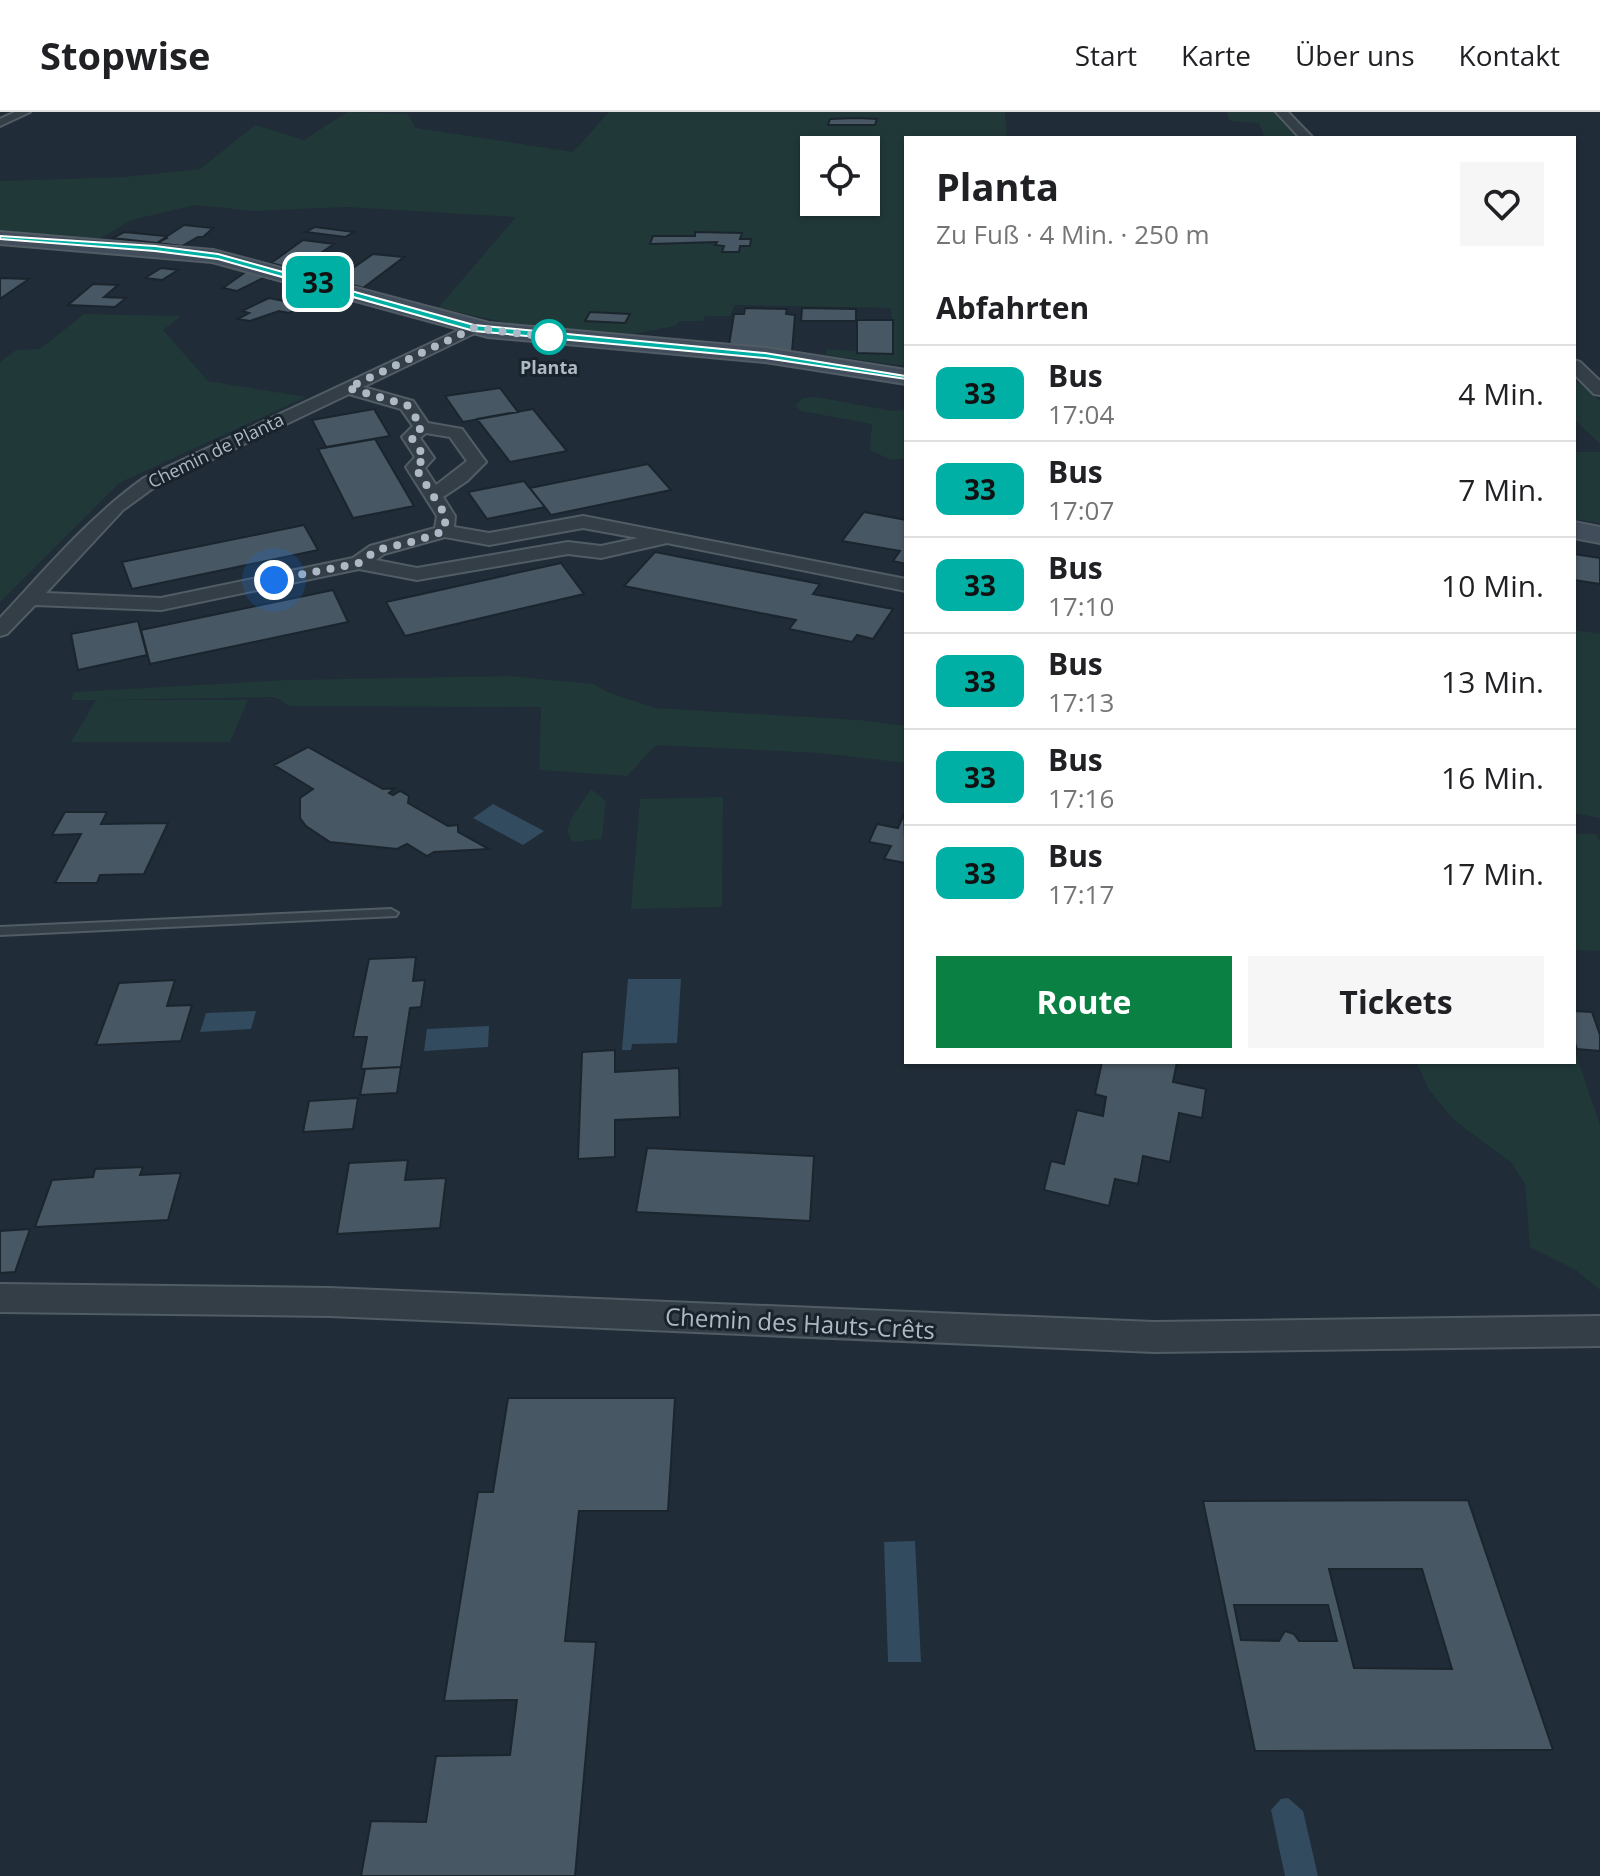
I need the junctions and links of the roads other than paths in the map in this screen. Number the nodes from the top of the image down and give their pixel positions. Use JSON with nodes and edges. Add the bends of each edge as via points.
{"nodes":[{"id":1,"x":24,"y":112,"type":"edge"},
{"id":2,"x":1282,"y":112,"type":"edge"},
{"id":3,"x":0,"y":123,"type":"edge"},
{"id":4,"x":1305,"y":136,"type":"edge"},
{"id":5,"x":0,"y":238,"type":"edge"},
{"id":6,"x":474,"y":328,"type":"junction"},
{"id":7,"x":1576,"y":367,"type":"edge"},
{"id":8,"x":904,"y":377,"type":"edge"},
{"id":9,"x":348,"y":388,"type":"junction"},
{"id":10,"x":1600,"y":390,"type":"edge"},
{"id":11,"x":422,"y":427,"type":"junction"},
{"id":12,"x":433,"y":495,"type":"junction"},
{"id":13,"x":636,"y":510,"type":"dead end"},
{"id":14,"x":583,"y":522,"type":"junction"},
{"id":15,"x":1576,"y":530,"type":"edge"},
{"id":16,"x":444,"y":531,"type":"junction"},
{"id":17,"x":1600,"y":535,"type":"edge"},
{"id":18,"x":667,"y":537,"type":"junction"},
{"id":19,"x":359,"y":563,"type":"junction"},
{"id":20,"x":904,"y":585,"type":"edge"},
{"id":21,"x":28,"y":598,"type":"junction"},
{"id":22,"x":0,"y":630,"type":"edge"},
{"id":23,"x":391,"y":913,"type":"dead end"},
{"id":24,"x":0,"y":931,"type":"edge"},
{"id":25,"x":0,"y":1298,"type":"edge"},
{"id":26,"x":1600,"y":1331,"type":"edge"}],
"edges":[{"from":1,"to":3,"type":"street"},
{"from":2,"to":4,"type":"street"},
{"from":5,"to":6,"type":"main road","via":[[218,257]]},
{"from":6,"to":8,"type":"main road","via":[[765,355]]},
{"from":6,"to":9,"type":"street","name":"Chemin de Planta"},
{"from":7,"to":10,"type":"street"},
{"from":9,"to":11,"type":"street","via":[[407,405]]},
{"from":9,"to":21,"type":"street","name":"Chemin de Planta","via":[[150,482],[116,506]]},
{"from":11,"to":12,"type":"street","via":[[411,437],[425,458],[415,467]]},
{"from":11,"to":12,"type":"street","via":[[456,433],[477,462]]},
{"from":12,"to":16,"type":"street","via":[[446,516]]},
{"from":13,"to":14,"type":"street"},
{"from":14,"to":16,"type":"street","via":[[489,539]]},
{"from":14,"to":18,"type":"street"},
{"from":15,"to":17,"type":"main road"},
{"from":16,"to":19,"type":"street","via":[[377,550]]},
{"from":18,"to":19,"type":"street","via":[[601,552],[568,548],[417,574]]},
{"from":18,"to":20,"type":"street"},
{"from":19,"to":21,"type":"street","via":[[161,604]]},
{"from":21,"to":22,"type":"street","name":"Chemin de Planta"},
{"from":23,"to":24,"type":"lane"},
{"from":25,"to":26,"type":"street","name":"Chemin des Hauts-Crêts","via":[[330,1302],[1124,1336]]}]}
